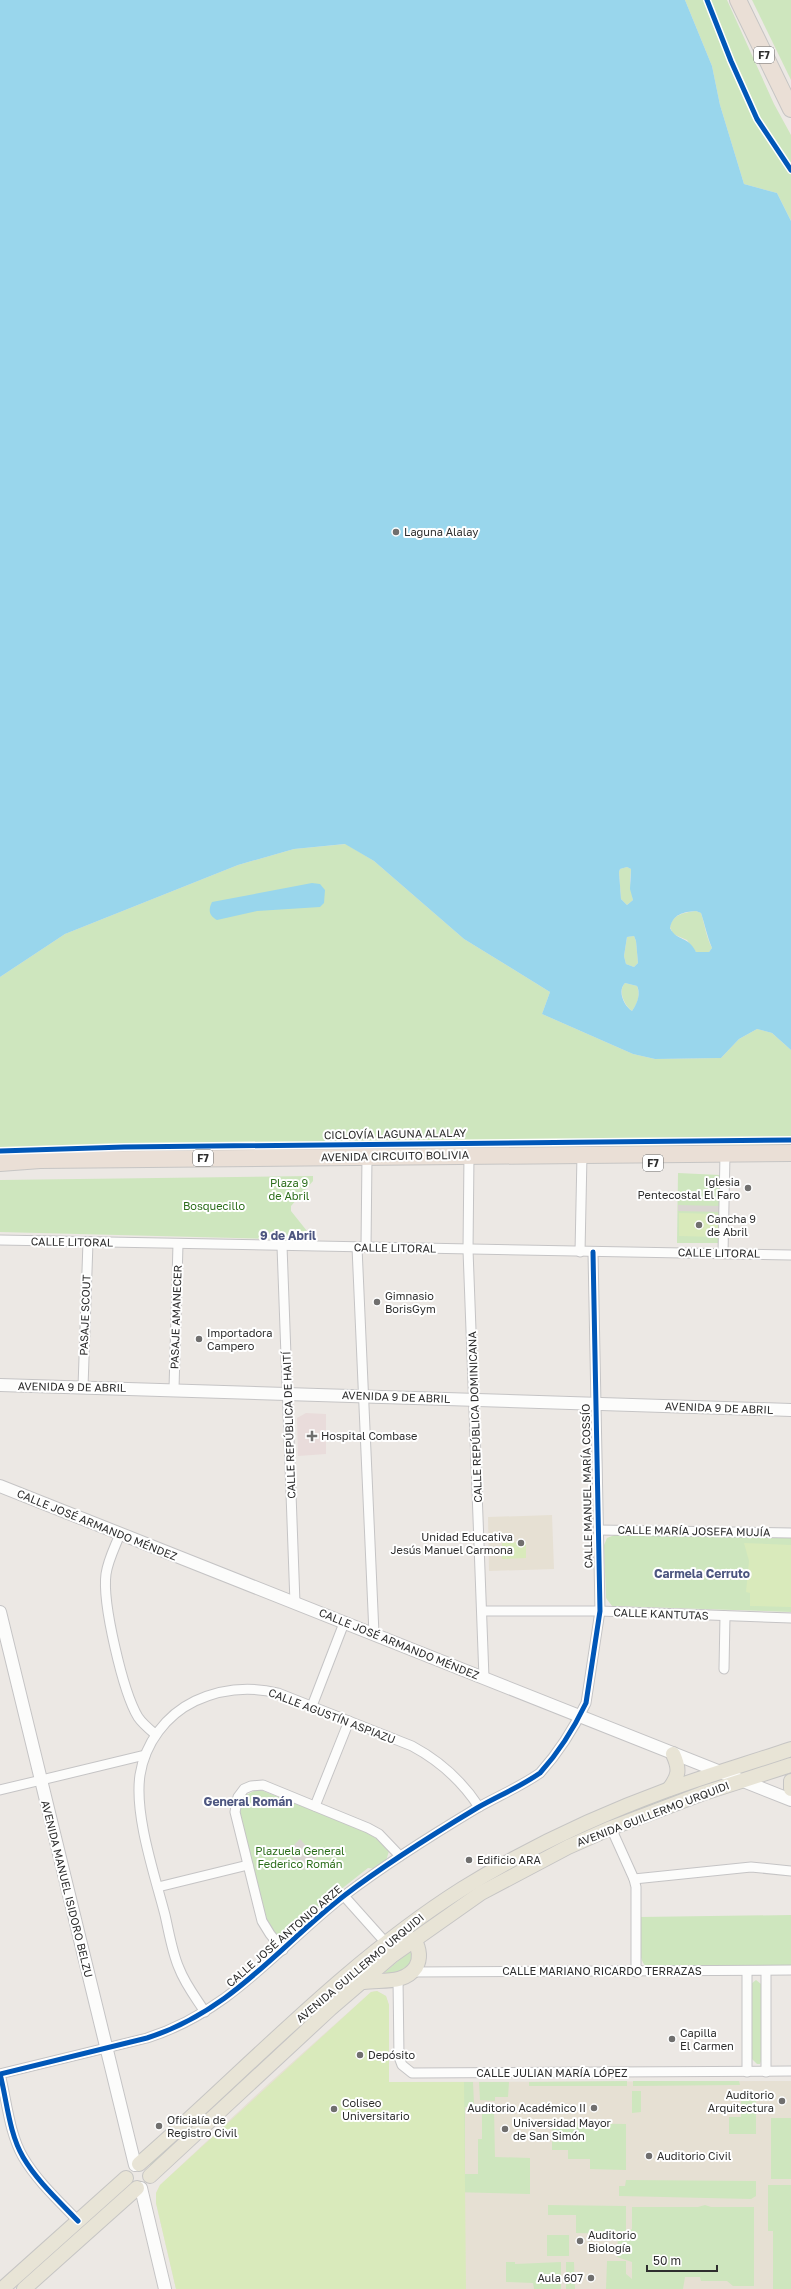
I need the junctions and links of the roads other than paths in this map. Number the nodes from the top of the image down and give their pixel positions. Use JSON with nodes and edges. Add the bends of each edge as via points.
{"nodes":[{"id":1,"x":738,"y":0,"type":"edge"},
{"id":2,"x":791,"y":110,"type":"edge"},
{"id":3,"x":791,"y":1153,"type":"edge"},
{"id":4,"x":725,"y":1158,"type":"junction"},
{"id":5,"x":469,"y":1160,"type":"junction"},
{"id":6,"x":582,"y":1160,"type":"junction"},
{"id":7,"x":367,"y":1161,"type":"junction"},
{"id":8,"x":791,"y":1162,"type":"edge"},
{"id":9,"x":0,"y":1163,"type":"edge"},
{"id":10,"x":0,"y":1172,"type":"edge"},
{"id":11,"x":0,"y":1240,"type":"edge"},
{"id":12,"x":88,"y":1242,"type":"junction"},
{"id":13,"x":178,"y":1244,"type":"junction"},
{"id":14,"x":282,"y":1246,"type":"junction"},
{"id":15,"x":357,"y":1247,"type":"junction"},
{"id":16,"x":366,"y":1248,"type":"junction"},
{"id":17,"x":468,"y":1250,"type":"junction"},
{"id":18,"x":580,"y":1252,"type":"junction"},
{"id":19,"x":593,"y":1252,"type":"junction"},
{"id":20,"x":723,"y":1253,"type":"junction"},
{"id":21,"x":791,"y":1255,"type":"edge"},
{"id":22,"x":0,"y":1385,"type":"edge"},
{"id":23,"x":83,"y":1387,"type":"junction"},
{"id":24,"x":174,"y":1390,"type":"junction"},
{"id":25,"x":288,"y":1393,"type":"junction"},
{"id":26,"x":363,"y":1396,"type":"junction"},
{"id":27,"x":475,"y":1400,"type":"junction"},
{"id":28,"x":595,"y":1405,"type":"junction"},
{"id":29,"x":791,"y":1410,"type":"edge"},
{"id":30,"x":2,"y":1488,"type":"edge"},
{"id":31,"x":598,"y":1530,"type":"junction"},
{"id":32,"x":791,"y":1533,"type":"edge"},
{"id":33,"x":120,"y":1534,"type":"junction"},
{"id":34,"x":295,"y":1603,"type":"junction"},
{"id":35,"x":483,"y":1610,"type":"junction"},
{"id":36,"x":600,"y":1611,"type":"junction"},
{"id":37,"x":0,"y":1612,"type":"edge"},
{"id":38,"x":725,"y":1616,"type":"junction"},
{"id":39,"x":791,"y":1618,"type":"edge"},
{"id":40,"x":344,"y":1623,"type":"junction"},
{"id":41,"x":374,"y":1634,"type":"junction"},
{"id":42,"x":724,"y":1669,"type":"dead end"},
{"id":43,"x":484,"y":1678,"type":"junction"},
{"id":44,"x":312,"y":1706,"type":"junction"},
{"id":45,"x":579,"y":1716,"type":"junction"},
{"id":46,"x":349,"y":1721,"type":"junction"},
{"id":47,"x":155,"y":1734,"type":"junction"},
{"id":48,"x":791,"y":1749,"type":"edge"},
{"id":49,"x":673,"y":1754,"type":"junction"},
{"id":50,"x":145,"y":1756,"type":"junction"},
{"id":51,"x":791,"y":1765,"type":"edge"},
{"id":52,"x":720,"y":1773,"type":"junction"},
{"id":53,"x":41,"y":1780,"type":"junction"},
{"id":54,"x":742,"y":1781,"type":"junction"},
{"id":55,"x":791,"y":1781,"type":"edge"},
{"id":56,"x":791,"y":1788,"type":"edge"},
{"id":57,"x":669,"y":1789,"type":"junction"},
{"id":58,"x":0,"y":1790,"type":"edge"},
{"id":59,"x":791,"y":1800,"type":"edge"},
{"id":60,"x":315,"y":1806,"type":"junction"},
{"id":61,"x":479,"y":1807,"type":"junction"},
{"id":62,"x":611,"y":1828,"type":"junction"},
{"id":63,"x":400,"y":1856,"type":"junction"},
{"id":64,"x":248,"y":1865,"type":"junction"},
{"id":65,"x":791,"y":1871,"type":"edge"},
{"id":66,"x":634,"y":1879,"type":"junction"},
{"id":67,"x":158,"y":1887,"type":"junction"},
{"id":68,"x":344,"y":1896,"type":"junction"},
{"id":69,"x":414,"y":1939,"type":"junction"},
{"id":70,"x":386,"y":1943,"type":"junction"},
{"id":71,"x":283,"y":1950,"type":"junction"},
{"id":72,"x":791,"y":1970,"type":"edge"},
{"id":73,"x":746,"y":1971,"type":"junction"},
{"id":74,"x":766,"y":1971,"type":"junction"},
{"id":75,"x":412,"y":1972,"type":"junction"},
{"id":76,"x":636,"y":1972,"type":"junction"},
{"id":77,"x":398,"y":1979,"type":"junction"},
{"id":78,"x":363,"y":1982,"type":"junction"},
{"id":79,"x":205,"y":2012,"type":"junction"},
{"id":80,"x":106,"y":2048,"type":"junction"},
{"id":81,"x":791,"y":2071,"type":"edge"},
{"id":82,"x":747,"y":2072,"type":"junction"},
{"id":83,"x":766,"y":2072,"type":"junction"},
{"id":84,"x":0,"y":2074,"type":"edge"},
{"id":85,"x":137,"y":2165,"type":"junction"},
{"id":86,"x":150,"y":2176,"type":"junction"},
{"id":87,"x":126,"y":2178,"type":"junction"},
{"id":88,"x":139,"y":2188,"type":"junction"},
{"id":89,"x":78,"y":2221,"type":"junction"},
{"id":90,"x":2,"y":2289,"type":"edge"},
{"id":91,"x":24,"y":2289,"type":"edge"},
{"id":92,"x":165,"y":2289,"type":"edge"}],
"edges":[{"from":1,"to":2,"type":"highway","number":"F7"},
{"from":3,"to":4,"type":"highway","name":"AVENIDA CIRCUITO BOLIVIA","number":"F7"},
{"from":4,"to":6,"type":"highway","name":"AVENIDA CIRCUITO BOLIVIA","number":"F7"},
{"from":4,"to":8,"type":"highway","name":"AVENIDA CIRCUITO BOLIVIA","number":"F7"},
{"from":4,"to":20,"type":"street"},
{"from":5,"to":6,"type":"highway","name":"AVENIDA CIRCUITO BOLIVIA","number":"F7"},
{"from":5,"to":7,"type":"highway","name":"AVENIDA CIRCUITO BOLIVIA","number":"F7"},
{"from":5,"to":17,"type":"street","name":"CALLE REPÚBLICA DOMINICANA"},
{"from":6,"to":18,"type":"street"},
{"from":7,"to":9,"type":"highway","name":"AVENIDA CIRCUITO BOLIVIA","number":"F7","via":[[40,1160]]},
{"from":7,"to":10,"type":"highway","name":"AVENIDA CIRCUITO BOLIVIA","number":"F7"},
{"from":7,"to":16,"type":"street"},
{"from":11,"to":12,"type":"street","name":"CALLE LITORAL"},
{"from":12,"to":13,"type":"street","name":"CALLE LITORAL"},
{"from":12,"to":23,"type":"street","name":"PASAJE SCOUT"},
{"from":13,"to":14,"type":"street","name":"CALLE LITORAL"},
{"from":13,"to":24,"type":"street","name":"PASAJE AMANECER"},
{"from":14,"to":15,"type":"street","name":"CALLE LITORAL"},
{"from":14,"to":25,"type":"street","name":"CALLE REPÚBLICA DE HAITÍ"},
{"from":15,"to":16,"type":"street","name":"CALLE LITORAL"},
{"from":15,"to":26,"type":"street"},
{"from":16,"to":17,"type":"street","name":"CALLE LITORAL"},
{"from":17,"to":18,"type":"street","name":"CALLE LITORAL"},
{"from":17,"to":27,"type":"street","name":"CALLE REPÚBLICA DOMINICANA"},
{"from":18,"to":19,"type":"street","name":"CALLE LITORAL"},
{"from":19,"to":20,"type":"street","name":"CALLE LITORAL"},
{"from":19,"to":28,"type":"street","name":"CALLE MANUEL MARÍA COSSÍO"},
{"from":20,"to":21,"type":"street","name":"CALLE LITORAL"},
{"from":22,"to":23,"type":"main road","name":"AVENIDA 9 DE ABRIL"},
{"from":23,"to":24,"type":"main road","name":"AVENIDA 9 DE ABRIL"},
{"from":24,"to":25,"type":"main road","name":"AVENIDA 9 DE ABRIL"},
{"from":25,"to":26,"type":"main road","name":"AVENIDA 9 DE ABRIL"},
{"from":25,"to":34,"type":"street","name":"CALLE REPÚBLICA DE HAITÍ"},
{"from":26,"to":27,"type":"main road","name":"AVENIDA 9 DE ABRIL"},
{"from":26,"to":41,"type":"street"},
{"from":27,"to":28,"type":"main road","name":"AVENIDA 9 DE ABRIL"},
{"from":27,"to":35,"type":"street","name":"CALLE REPÚBLICA DOMINICANA"},
{"from":28,"to":29,"type":"main road","name":"AVENIDA 9 DE ABRIL"},
{"from":28,"to":31,"type":"street","name":"CALLE MANUEL MARÍA COSSÍO"},
{"from":30,"to":33,"type":"main road","name":"CALLE JOSÉ ARMANDO MÉNDEZ"},
{"from":31,"to":32,"type":"street","name":"CALLE MARÍA JOSEFA MUJÍA"},
{"from":31,"to":36,"type":"street","name":"CALLE MANUEL MARÍA COSSÍO"},
{"from":33,"to":34,"type":"main road","name":"CALLE JOSÉ ARMANDO MÉNDEZ"},
{"from":33,"to":47,"type":"street","via":[[109,1560],[106,1575],[107,1604],[113,1640],[138,1718]]},
{"from":34,"to":40,"type":"main road","name":"CALLE JOSÉ ARMANDO MÉNDEZ"},
{"from":35,"to":36,"type":"street","name":"CALLE KANTUTAS"},
{"from":35,"to":43,"type":"street","name":"CALLE REPÚBLICA DOMINICANA"},
{"from":36,"to":38,"type":"street","name":"CALLE KANTUTAS"},
{"from":36,"to":45,"type":"street","name":"CALLE MANUEL MARÍA COSSÍO","via":[[586,1703]]},
{"from":37,"to":53,"type":"main road","name":"AVENIDA MANUEL ISIDORO BELZU"},
{"from":38,"to":39,"type":"street","name":"CALLE KANTUTAS"},
{"from":38,"to":42,"type":"street"},
{"from":40,"to":41,"type":"main road","name":"CALLE JOSÉ ARMANDO MÉNDEZ"},
{"from":40,"to":44,"type":"street"},
{"from":41,"to":43,"type":"main road","name":"CALLE JOSÉ ARMANDO MÉNDEZ"},
{"from":43,"to":45,"type":"main road","name":"CALLE JOSÉ ARMANDO MÉNDEZ"},
{"from":44,"to":46,"type":"street","name":"CALLE AGUSTÍN ASPIAZU"},
{"from":44,"to":47,"type":"street","name":"CALLE AGUSTÍN ASPIAZU","via":[[257,1688],[233,1689],[208,1695],[189,1704]]},
{"from":45,"to":49,"type":"main road","name":"CALLE JOSÉ ARMANDO MÉNDEZ"},
{"from":45,"to":61,"type":"street","name":"CALLE JOSÉ ANTONIO ARZE","via":[[553,1758],[540,1773]]},
{"from":46,"to":60,"type":"street"},
{"from":46,"to":61,"type":"street","name":"CALLE AGUSTÍN ASPIAZU","via":[[431,1756],[452,1773]]},
{"from":47,"to":50,"type":"street","name":"CALLE AGUSTÍN ASPIAZU"},
{"from":48,"to":52,"type":"main road","name":"AVENIDA GUILLERMO URQUIDI"},
{"from":49,"to":52,"type":"main road","name":"CALLE JOSÉ ARMANDO MÉNDEZ"},
{"from":49,"to":57,"type":"main road","via":[[678,1765],[678,1773]]},
{"from":50,"to":53,"type":"street"},
{"from":50,"to":67,"type":"street","name":"CALLE AGUSTÍN ASPIAZU","via":[[140,1776],[140,1808]]},
{"from":51,"to":54,"type":"main road","name":"AVENIDA GUILLERMO URQUIDI"},
{"from":52,"to":54,"type":"main road","name":"CALLE JOSÉ ARMANDO MÉNDEZ"},
{"from":52,"to":57,"type":"main road","name":"AVENIDA GUILLERMO URQUIDI"},
{"from":53,"to":58,"type":"street"},
{"from":53,"to":80,"type":"main road","name":"AVENIDA MANUEL ISIDORO BELZU"},
{"from":54,"to":59,"type":"main road","name":"CALLE JOSÉ ARMANDO MÉNDEZ"},
{"from":54,"to":62,"type":"main road","name":"AVENIDA GUILLERMO URQUIDI"},
{"from":55,"to":56,"type":"main road"},
{"from":57,"to":70,"type":"main road","name":"AVENIDA GUILLERMO URQUIDI","via":[[582,1825],[462,1888]]},
{"from":60,"to":63,"type":"street","via":[[373,1831],[390,1844]]},
{"from":60,"to":64,"type":"street","via":[[263,1785],[251,1786],[244,1790],[238,1797],[235,1812]]},
{"from":61,"to":63,"type":"street","name":"CALLE JOSÉ ANTONIO ARZE"},
{"from":62,"to":66,"type":"street"},
{"from":62,"to":69,"type":"main road","name":"AVENIDA GUILLERMO URQUIDI","via":[[568,1847],[481,1893]]},
{"from":63,"to":68,"type":"street","name":"CALLE JOSÉ ANTONIO ARZE"},
{"from":64,"to":67,"type":"street"},
{"from":64,"to":71,"type":"street","via":[[262,1921]]},
{"from":65,"to":66,"type":"street","via":[[751,1867]]},
{"from":66,"to":76,"type":"street"},
{"from":67,"to":79,"type":"street","name":"CALLE AGUSTÍN ASPIAZU","via":[[178,1967]]},
{"from":68,"to":70,"type":"street"},
{"from":68,"to":71,"type":"street","name":"CALLE JOSÉ ANTONIO ARZE"},
{"from":69,"to":75,"type":"main road","via":[[419,1956]]},
{"from":69,"to":78,"type":"main road","name":"AVENIDA GUILLERMO URQUIDI"},
{"from":70,"to":85,"type":"main road","name":"AVENIDA GUILLERMO URQUIDI","via":[[261,2052],[162,2146]]},
{"from":71,"to":79,"type":"street","name":"CALLE JOSÉ ANTONIO ARZE","via":[[229,1996]]},
{"from":72,"to":74,"type":"street","name":"CALLE MARIANO RICARDO TERRAZAS"},
{"from":73,"to":74,"type":"street","name":"CALLE MARIANO RICARDO TERRAZAS"},
{"from":73,"to":76,"type":"street","name":"CALLE MARIANO RICARDO TERRAZAS"},
{"from":73,"to":82,"type":"street"},
{"from":74,"to":83,"type":"street"},
{"from":75,"to":76,"type":"street","name":"CALLE MARIANO RICARDO TERRAZAS"},
{"from":75,"to":77,"type":"main road"},
{"from":77,"to":78,"type":"main road"},
{"from":77,"to":82,"type":"street","name":"CALLE JULIAN MARÍA LÓPEZ","via":[[399,2057],[402,2065],[412,2073]]},
{"from":78,"to":86,"type":"main road","name":"AVENIDA GUILLERMO URQUIDI"},
{"from":79,"to":80,"type":"street","name":"CALLE JOSÉ ANTONIO ARZE","via":[[165,2032]]},
{"from":80,"to":84,"type":"street","name":"CALLE JOSÉ ANTONIO ARZE"},
{"from":80,"to":85,"type":"main road","name":"AVENIDA MANUEL ISIDORO BELZU"},
{"from":81,"to":83,"type":"street","name":"CALLE JULIAN MARÍA LÓPEZ"},
{"from":82,"to":83,"type":"street","name":"CALLE JULIAN MARÍA LÓPEZ"},
{"from":84,"to":89,"type":"street","via":[[14,2136],[23,2156],[32,2171]]},
{"from":85,"to":86,"type":"main road","via":[[147,2169]]},
{"from":85,"to":87,"type":"main road","via":[[128,2170]]},
{"from":86,"to":88,"type":"main road","via":[[148,2183]]},
{"from":87,"to":88,"type":"main road","via":[[130,2186]]},
{"from":87,"to":89,"type":"main road"},
{"from":88,"to":91,"type":"main road"},
{"from":88,"to":92,"type":"main road"},
{"from":89,"to":90,"type":"main road"}]}
